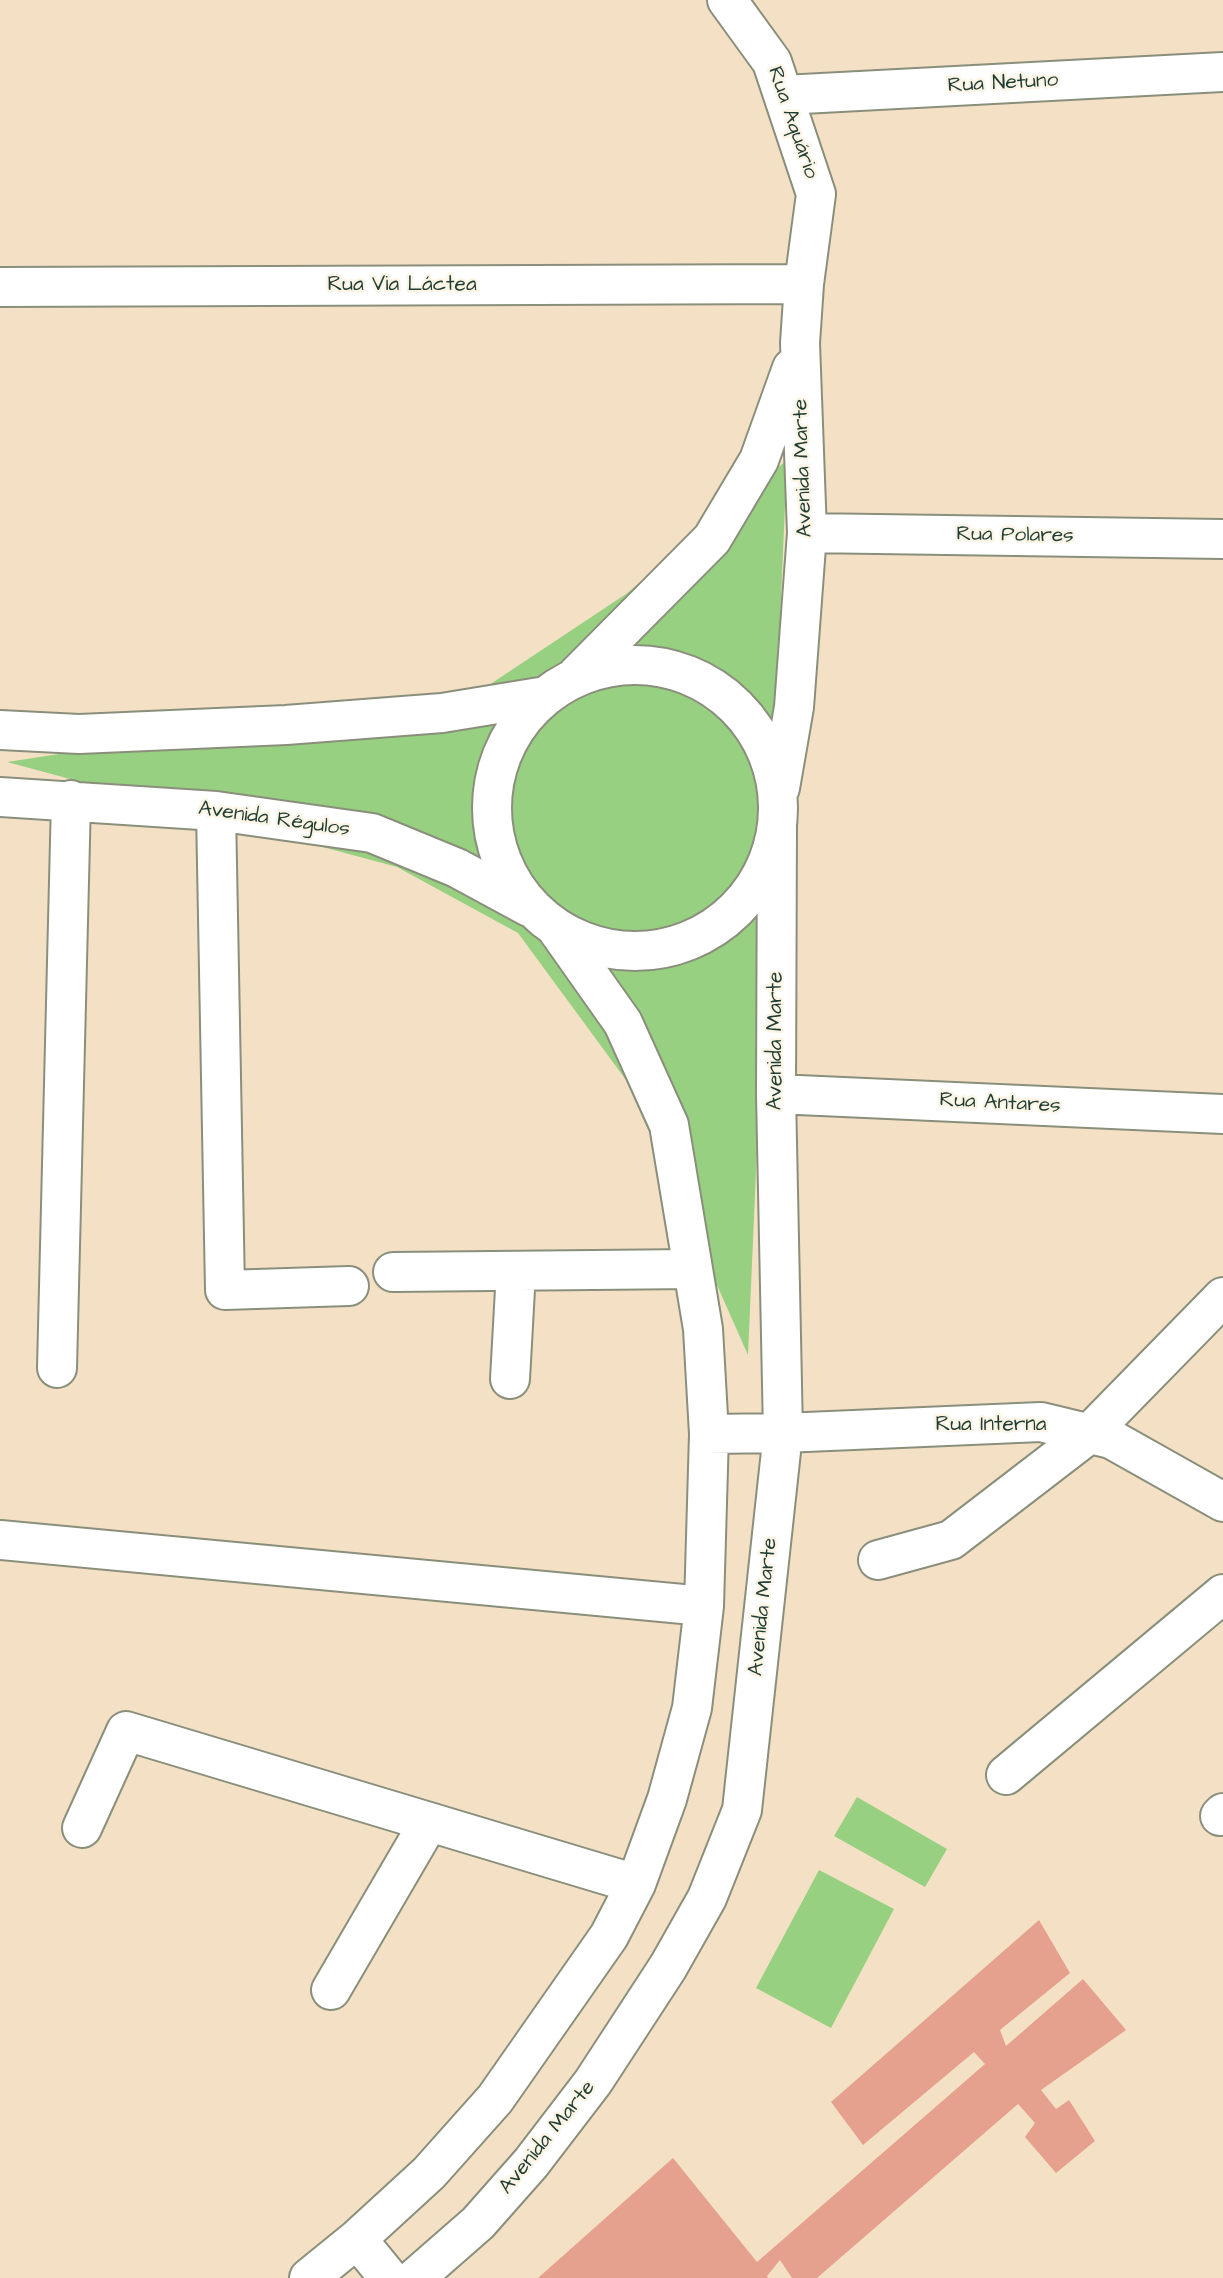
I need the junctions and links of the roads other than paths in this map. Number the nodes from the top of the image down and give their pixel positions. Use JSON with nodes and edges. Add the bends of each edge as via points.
{"nodes":[{"id":1,"x":727,"y":0,"type":"edge"},
{"id":2,"x":1223,"y":72,"type":"edge"},
{"id":3,"x":783,"y":95,"type":"junction"},
{"id":4,"x":804,"y":284,"type":"junction"},
{"id":5,"x":0,"y":287,"type":"edge"},
{"id":6,"x":800,"y":343,"type":"junction"},
{"id":7,"x":807,"y":533,"type":"junction"},
{"id":8,"x":1223,"y":539,"type":"edge"},
{"id":9,"x":560,"y":688,"type":"junction"},
{"id":10,"x":0,"y":730,"type":"edge"},
{"id":11,"x":0,"y":797,"type":"edge"},
{"id":12,"x":71,"y":800,"type":"junction"},
{"id":13,"x":216,"y":811,"type":"junction"},
{"id":14,"x":778,"y":814,"type":"junction"},
{"id":15,"x":544,"y":918,"type":"junction"},
{"id":16,"x":776,"y":1094,"type":"junction"},
{"id":17,"x":1223,"y":1114,"type":"edge"},
{"id":18,"x":693,"y":1269,"type":"junction"},
{"id":19,"x":516,"y":1271,"type":"junction"},
{"id":20,"x":393,"y":1272,"type":"dead end"},
{"id":21,"x":349,"y":1286,"type":"dead end"},
{"id":22,"x":1223,"y":1297,"type":"edge"},
{"id":23,"x":57,"y":1368,"type":"dead end"},
{"id":24,"x":510,"y":1379,"type":"dead end"},
{"id":25,"x":783,"y":1433,"type":"junction"},
{"id":26,"x":709,"y":1434,"type":"junction"},
{"id":27,"x":1089,"y":1434,"type":"junction"},
{"id":28,"x":1223,"y":1502,"type":"edge"},
{"id":29,"x":0,"y":1540,"type":"edge"},
{"id":30,"x":878,"y":1560,"type":"dead end"},
{"id":31,"x":1223,"y":1594,"type":"edge"},
{"id":32,"x":704,"y":1606,"type":"junction"},
{"id":33,"x":1006,"y":1775,"type":"dead end"},
{"id":34,"x":429,"y":1822,"type":"junction"},
{"id":35,"x":82,"y":1828,"type":"dead end"},
{"id":36,"x":636,"y":1884,"type":"junction"},
{"id":37,"x":331,"y":1990,"type":"dead end"},
{"id":38,"x":357,"y":2239,"type":"junction"},
{"id":39,"x":309,"y":2278,"type":"edge"},
{"id":40,"x":390,"y":2278,"type":"edge"},
{"id":41,"x":415,"y":2278,"type":"edge"}],
"edges":[{"from":1,"to":3,"type":"street","name":"Rua Aquário","via":[[772,62]]},
{"from":2,"to":3,"type":"street","name":"Rua Netuno"},
{"from":3,"to":4,"type":"street","name":"Rua Aquário","via":[[816,194]]},
{"from":4,"to":5,"type":"street","name":"Rua Via Láctea"},
{"from":4,"to":6,"type":"street","name":"Rua Aquário"},
{"from":6,"to":7,"type":"street","name":"Avenida Marte"},
{"from":6,"to":9,"type":"street","via":[[759,460],[712,539]]},
{"from":7,"to":8,"type":"street","name":"Rua Polares"},
{"from":7,"to":14,"type":"street","name":"Avenida Marte","via":[[794,707]]},
{"from":9,"to":10,"type":"street","via":[[442,713],[286,725],[79,734]]},
{"from":9,"to":14,"type":"street","via":[[619,666],[642,665],[677,671],[709,685],[736,707],[758,734],[775,778]]},
{"from":9,"to":15,"type":"street","via":[[522,721],[504,750],[494,782],[491,817],[511,881]]},
{"from":11,"to":12,"type":"street","name":"Avenida Régulos"},
{"from":12,"to":13,"type":"street","name":"Avenida Régulos"},
{"from":12,"to":23,"type":"street"},
{"from":13,"to":15,"type":"street","name":"Avenida Régulos","via":[[372,833],[457,868]]},
{"from":13,"to":21,"type":"street","via":[[225,1290]]},
{"from":14,"to":15,"type":"street","name":"Avenida Régulos","via":[[768,861],[750,892],[725,919],[695,938],[660,949],[624,951],[589,944]]},
{"from":14,"to":16,"type":"street","name":"Avenida Marte"},
{"from":15,"to":18,"type":"street","via":[[622,1023],[669,1125]]},
{"from":16,"to":17,"type":"street","name":"Rua Antares"},
{"from":16,"to":25,"type":"street","name":"Avenida Marte"},
{"from":18,"to":19,"type":"street"},
{"from":18,"to":26,"type":"street","via":[[703,1329]]},
{"from":19,"to":20,"type":"street"},
{"from":19,"to":24,"type":"street"},
{"from":22,"to":27,"type":"street"},
{"from":25,"to":26,"type":"street","name":"Rua Interna"},
{"from":25,"to":27,"type":"street","name":"Rua Interna","via":[[1041,1422]]},
{"from":25,"to":41,"type":"street","name":"Avenida Marte","via":[[742,1810],[707,1898],[593,2082],[531,2163],[478,2223]]},
{"from":26,"to":32,"type":"street"},
{"from":27,"to":28,"type":"street","name":"Rua Interna","via":[[1111,1439]]},
{"from":27,"to":30,"type":"street","via":[[951,1540]]},
{"from":29,"to":32,"type":"street"},
{"from":31,"to":33,"type":"street"},
{"from":32,"to":36,"type":"street","via":[[692,1708],[667,1799]]},
{"from":34,"to":35,"type":"street","via":[[126,1731]]},
{"from":34,"to":36,"type":"street"},
{"from":34,"to":37,"type":"street"},
{"from":36,"to":38,"type":"street","via":[[609,1937],[495,2099],[429,2173]]},
{"from":38,"to":39,"type":"street"},
{"from":38,"to":40,"type":"street"}]}
